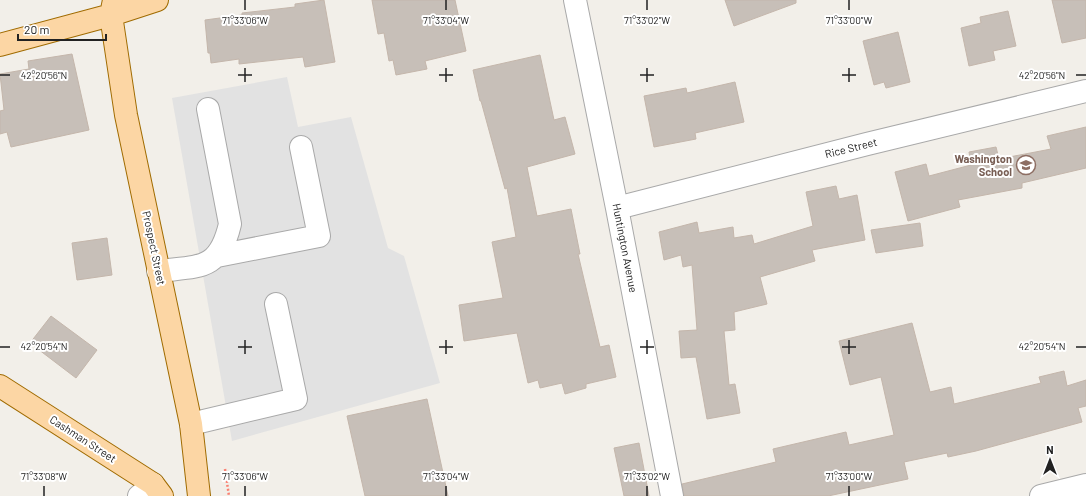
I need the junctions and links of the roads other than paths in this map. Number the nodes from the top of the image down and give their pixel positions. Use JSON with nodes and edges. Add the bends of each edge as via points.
{"nodes":[{"id":1,"x":157,"y":0,"type":"edge"},
{"id":2,"x":576,"y":0,"type":"edge"},
{"id":3,"x":112,"y":7,"type":"edge"},
{"id":4,"x":0,"y":45,"type":"edge"},
{"id":5,"x":1086,"y":91,"type":"edge"},
{"id":6,"x":208,"y":110,"type":"dead end"},
{"id":7,"x":301,"y":147,"type":"dead end"},
{"id":8,"x":617,"y":208,"type":"junction"},
{"id":9,"x":217,"y":256,"type":"junction"},
{"id":10,"x":158,"y":271,"type":"junction"},
{"id":11,"x":276,"y":304,"type":"dead end"},
{"id":12,"x":0,"y":386,"type":"edge"},
{"id":13,"x":191,"y":424,"type":"junction"},
{"id":14,"x":1086,"y":485,"type":"edge"},
{"id":15,"x":152,"y":492,"type":"edge"},
{"id":16,"x":199,"y":496,"type":"edge"},
{"id":17,"x":672,"y":496,"type":"edge"},
{"id":18,"x":1041,"y":496,"type":"edge"}],
"edges":[{"from":1,"to":3,"type":"main road"},
{"from":2,"to":8,"type":"street","name":"Huntington Avenue"},
{"from":3,"to":4,"type":"main road"},
{"from":3,"to":10,"type":"main road","name":"Prospect Street","via":[[126,115]]},
{"from":5,"to":8,"type":"street","name":"Rice Street"},
{"from":6,"to":9,"type":"street","via":[[230,224],[226,242]]},
{"from":7,"to":9,"type":"street","via":[[319,236]]},
{"from":8,"to":17,"type":"street","name":"Huntington Avenue"},
{"from":9,"to":10,"type":"street","via":[[201,266]]},
{"from":10,"to":13,"type":"main road","name":"Prospect Street"},
{"from":11,"to":13,"type":"street","via":[[296,398]]},
{"from":12,"to":15,"type":"main road","name":"Cashman Street"},
{"from":13,"to":16,"type":"main road","name":"Prospect Street"},
{"from":14,"to":18,"type":"street"}]}
